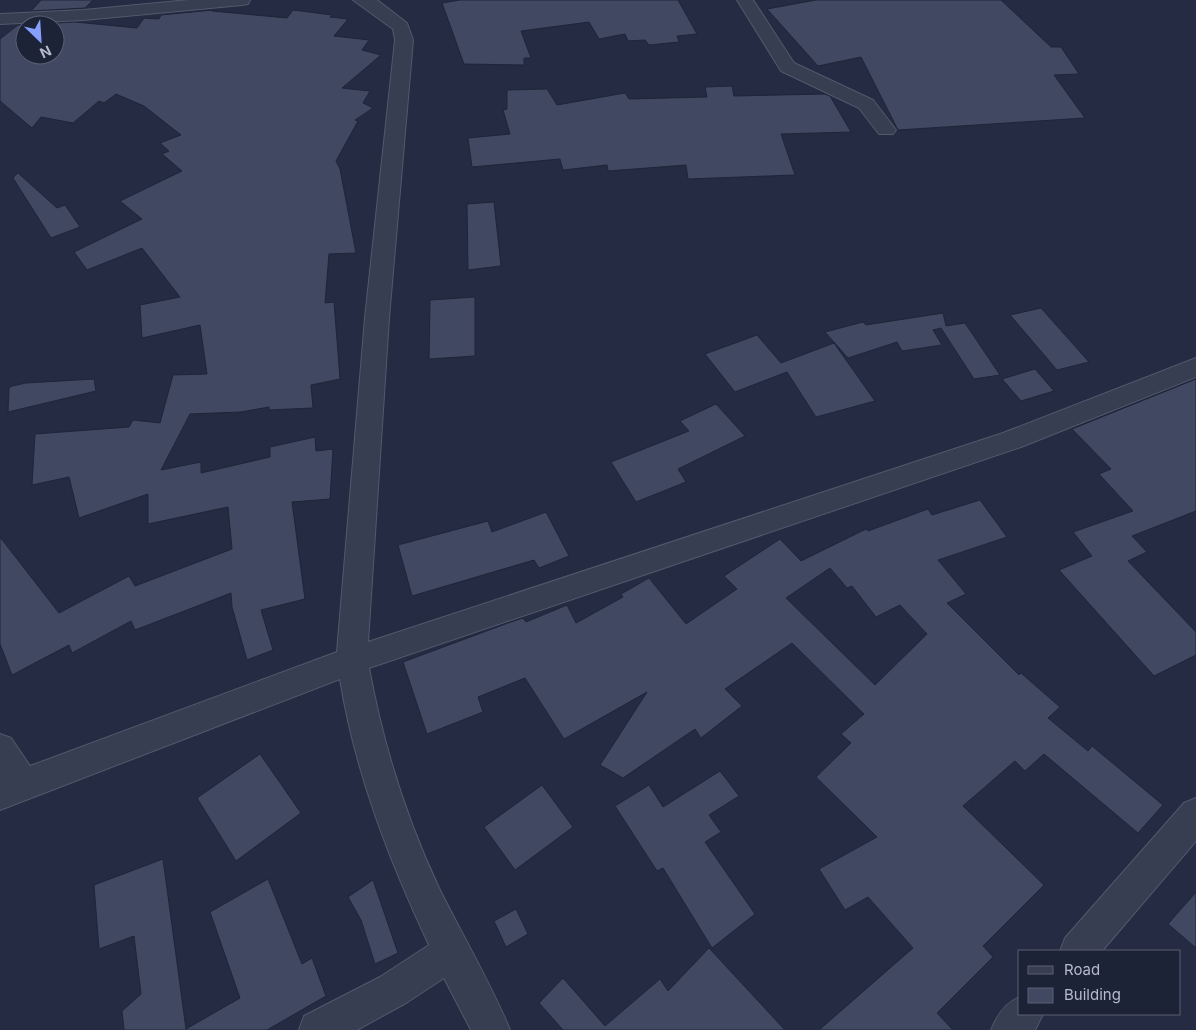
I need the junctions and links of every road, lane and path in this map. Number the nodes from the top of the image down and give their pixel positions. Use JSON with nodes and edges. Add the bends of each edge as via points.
{"nodes":[{"id":1,"x":242,"y":0,"type":"edge"},
{"id":2,"x":745,"y":0,"type":"edge"},
{"id":3,"x":370,"y":1,"type":"edge"},
{"id":4,"x":0,"y":19,"type":"edge"},
{"id":5,"x":886,"y":130,"type":"dead end"},
{"id":6,"x":1196,"y":367,"type":"edge"},
{"id":7,"x":353,"y":660,"type":"junction"},
{"id":8,"x":0,"y":749,"type":"edge"},
{"id":9,"x":12,"y":789,"type":"edge"},
{"id":10,"x":1196,"y":815,"type":"edge"},
{"id":11,"x":1079,"y":950,"type":"edge"},
{"id":12,"x":450,"y":953,"type":"junction"},
{"id":13,"x":1023,"y":1015,"type":"edge"},
{"id":14,"x":318,"y":1030,"type":"edge"},
{"id":15,"x":491,"y":1030,"type":"edge"},
{"id":16,"x":1010,"y":1030,"type":"edge"}],
"edges":[{"from":1,"to":4,"type":"street","via":[[84,15]]},
{"from":2,"to":5,"type":"street","via":[[787,67],[866,104]]},
{"from":3,"to":7,"type":"street","via":[[401,27],[404,40],[374,339],[354,596]]},
{"from":6,"to":7,"type":"street","via":[[1012,440]]},
{"from":7,"to":9,"type":"street"},
{"from":7,"to":12,"type":"street","via":[[362,717],[382,788]]},
{"from":8,"to":9,"type":"street"},
{"from":10,"to":11,"type":"street"},
{"from":12,"to":14,"type":"street","via":[[393,990]]},
{"from":12,"to":15,"type":"street"},
{"from":13,"to":16,"type":"street"}]}
